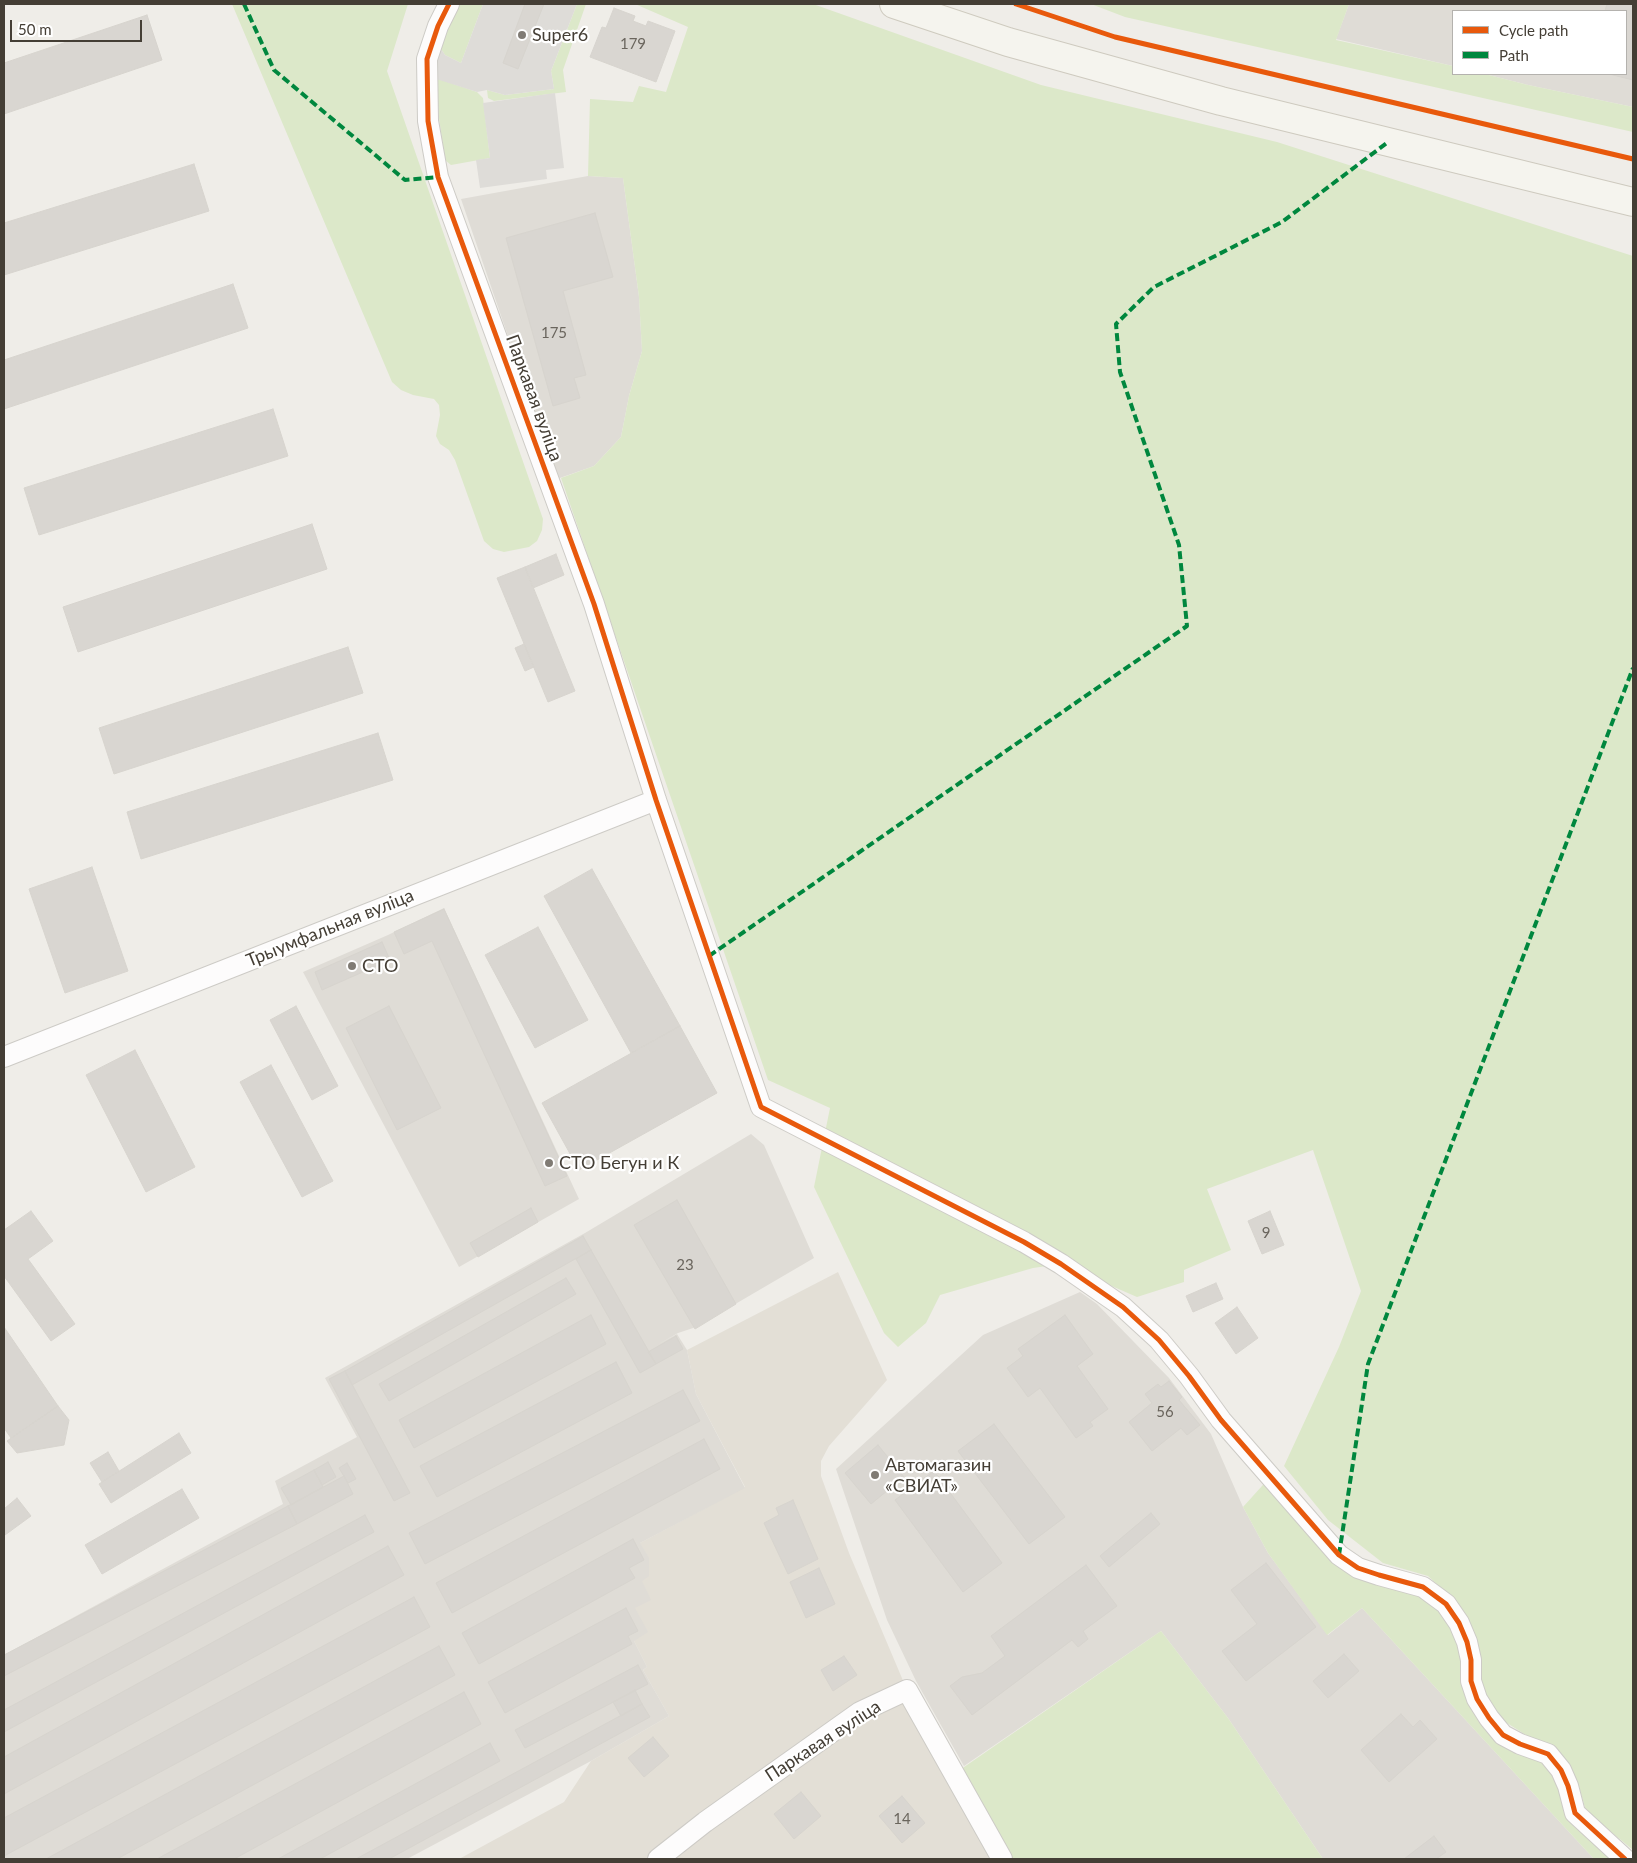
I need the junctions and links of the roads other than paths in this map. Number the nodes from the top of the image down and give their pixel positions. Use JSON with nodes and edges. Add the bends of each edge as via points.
{"nodes":[{"id":1,"x":449,"y":4,"type":"edge"},
{"id":2,"x":894,"y":4,"type":"edge"},
{"id":3,"x":1633,"y":202,"type":"edge"},
{"id":4,"x":656,"y":800,"type":"junction"},
{"id":5,"x":4,"y":1057,"type":"edge"},
{"id":6,"x":658,"y":1859,"type":"edge"},
{"id":7,"x":1002,"y":1859,"type":"edge"},
{"id":8,"x":1625,"y":1859,"type":"edge"}],
"edges":[{"from":1,"to":4,"type":"street","name":"Паркавая вуліца","via":[[427,59],[428,121],[438,177],[594,604]]},
{"from":2,"to":3,"type":"main road","via":[[1008,42],[1221,101]]},
{"from":4,"to":5,"type":"street","name":"Трыумфальная вуліца"},
{"from":4,"to":8,"type":"street","name":"Паркавая вуліца","via":[[761,1107],[1024,1242],[1123,1307],[1159,1340],[1221,1420],[1339,1555],[1358,1568],[1424,1587],[1446,1604],[1459,1623],[1471,1660],[1471,1681],[1489,1718],[1503,1735],[1548,1754],[1565,1778],[1574,1814]]},
{"from":6,"to":7,"type":"street","name":"Паркавая вуліца","via":[[860,1712],[908,1690]]}]}
